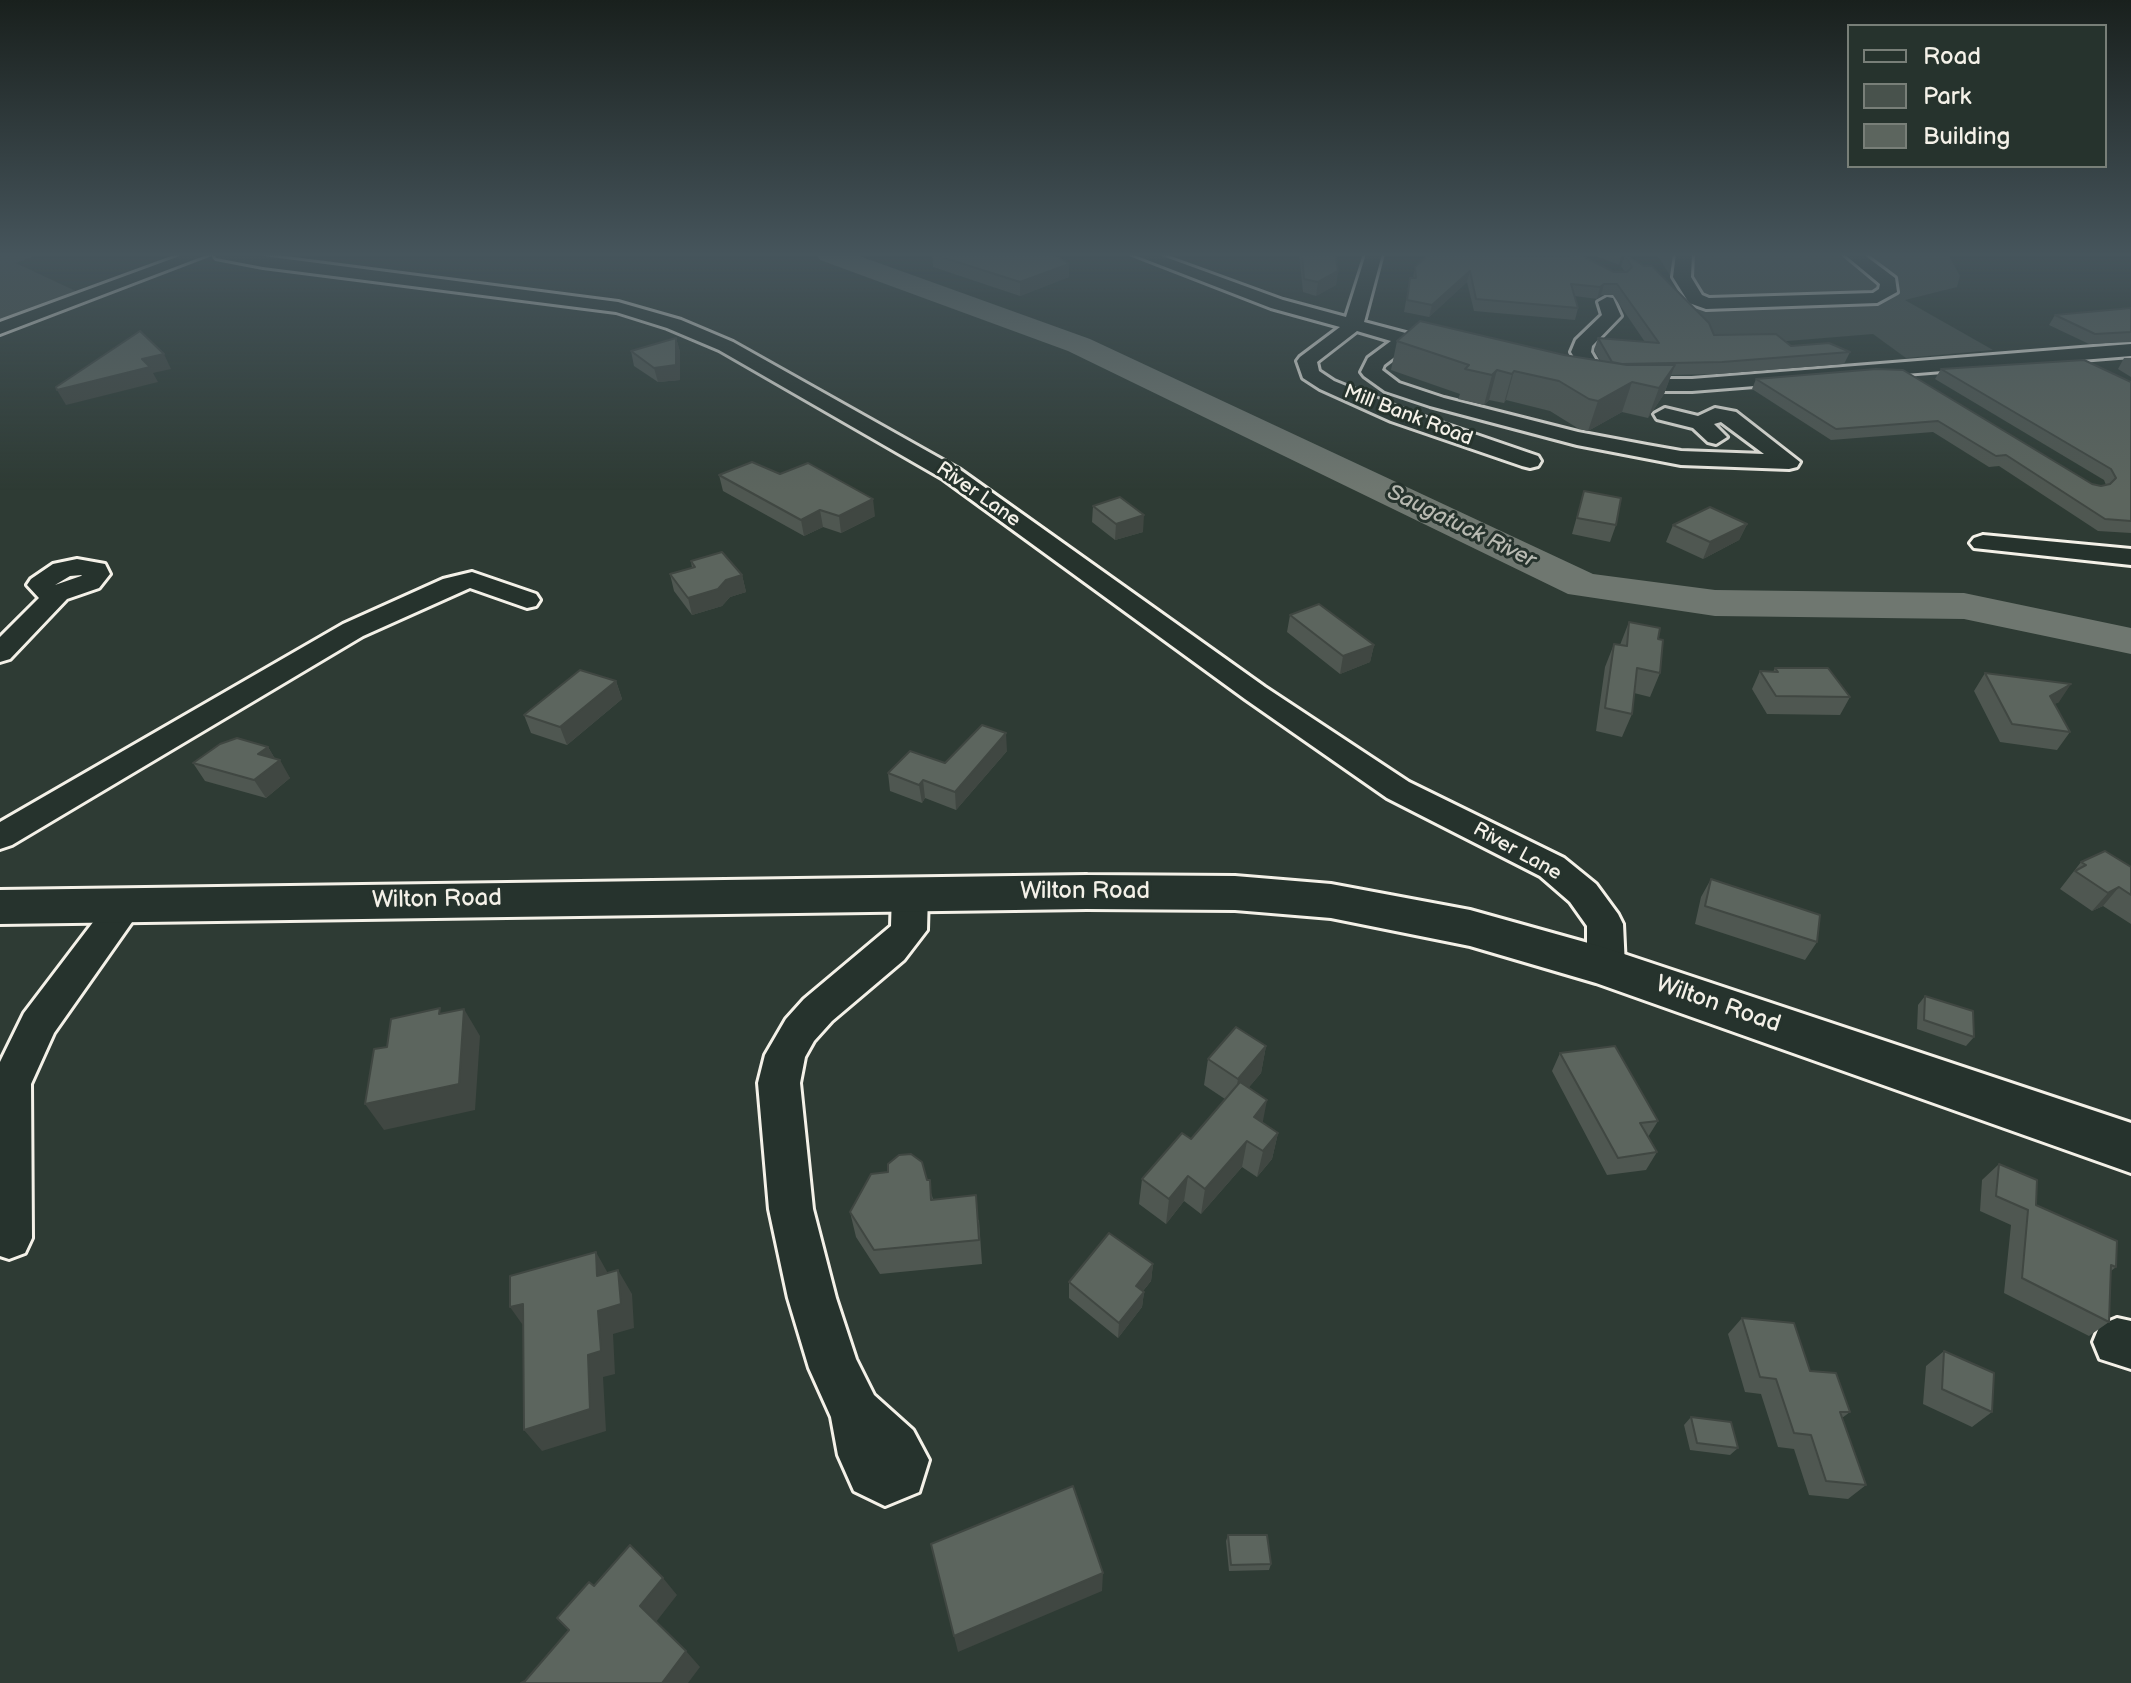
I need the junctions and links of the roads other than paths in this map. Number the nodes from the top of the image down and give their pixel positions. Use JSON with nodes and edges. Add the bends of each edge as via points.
{"nodes":[{"id":1,"x":694,"y":333,"type":"edge"},
{"id":2,"x":1343,"y":333,"type":"edge"},
{"id":3,"x":1380,"y":333,"type":"edge"},
{"id":4,"x":1595,"y":333,"type":"edge"},
{"id":5,"x":1406,"y":339,"type":"junction"},
{"id":6,"x":2131,"y":350,"type":"edge"},
{"id":7,"x":1460,"y":353,"type":"edge"},
{"id":8,"x":2071,"y":357,"type":"junction"},
{"id":9,"x":1897,"y":368,"type":"junction"},
{"id":10,"x":2107,"y":375,"type":"edge"},
{"id":11,"x":1570,"y":378,"type":"edge"},
{"id":12,"x":1599,"y":383,"type":"junction"},
{"id":13,"x":1924,"y":384,"type":"edge"},
{"id":14,"x":1672,"y":386,"type":"junction"},
{"id":15,"x":1653,"y":422,"type":"junction"},
{"id":16,"x":1701,"y":423,"type":"junction"},
{"id":17,"x":1606,"y":442,"type":"junction"},
{"id":18,"x":1702,"y":459,"type":"junction"},
{"id":19,"x":1530,"y":461,"type":"dead end"},
{"id":20,"x":1748,"y":462,"type":"junction"},
{"id":21,"x":1983,"y":543,"type":"dead end"},
{"id":22,"x":2131,"y":557,"type":"edge"},
{"id":23,"x":58,"y":593,"type":"dead end"},
{"id":24,"x":527,"y":600,"type":"dead end"},
{"id":25,"x":0,"y":653,"type":"edge"},
{"id":26,"x":0,"y":837,"type":"edge"},
{"id":27,"x":910,"y":893,"type":"junction"},
{"id":28,"x":126,"y":905,"type":"junction"},
{"id":29,"x":0,"y":907,"type":"edge"},
{"id":30,"x":1606,"y":967,"type":"junction"},
{"id":31,"x":2131,"y":1148,"type":"edge"},
{"id":32,"x":9,"y":1238,"type":"dead end"},
{"id":33,"x":856,"y":1413,"type":"dead end"}],
"edges":[{"from":1,"to":30,"type":"street","name":"River Lane","via":[[951,474],[1398,790],[1552,867],[1583,893],[1605,924]]},
{"from":2,"to":19,"type":"street","name":"Mill Bank Road","via":[[1307,361],[1310,374],[1399,416]]},
{"from":3,"to":5,"type":"street"},
{"from":4,"to":12,"type":"street","via":[[1581,352]]},
{"from":5,"to":7,"type":"street"},
{"from":5,"to":17,"type":"street","via":[[1375,362],[1371,372],[1376,377],[1437,402]]},
{"from":6,"to":8,"type":"street"},
{"from":8,"to":9,"type":"street"},
{"from":8,"to":10,"type":"street"},
{"from":9,"to":13,"type":"street"},
{"from":9,"to":14,"type":"street"},
{"from":11,"to":12,"type":"street"},
{"from":12,"to":14,"type":"street"},
{"from":14,"to":15,"type":"street"},
{"from":15,"to":16,"type":"street"},
{"from":15,"to":17,"type":"street"},
{"from":15,"to":18,"type":"street"},
{"from":16,"to":20,"type":"street"},
{"from":16,"to":20,"type":"street","via":[[1715,414],[1728,417],[1789,462]]},
{"from":17,"to":18,"type":"street"},
{"from":18,"to":20,"type":"street"},
{"from":21,"to":22,"type":"street"},
{"from":23,"to":25,"type":"street"},
{"from":24,"to":26,"type":"street","via":[[472,580],[423,598],[353,630]]},
{"from":27,"to":28,"type":"main road","name":"Wilton Road"},
{"from":27,"to":30,"type":"main road","name":"Wilton Road","via":[[1166,891],[1315,899],[1428,918]]},
{"from":27,"to":33,"type":"street","via":[[909,930],[800,1030],[785,1055],[779,1083],[791,1209],[808,1283],[834,1368]]},
{"from":28,"to":29,"type":"main road","name":"Wilton Road"},
{"from":28,"to":32,"type":"street","via":[[38,1024],[10,1084]]},
{"from":30,"to":31,"type":"main road","name":"Wilton Road"}]}
